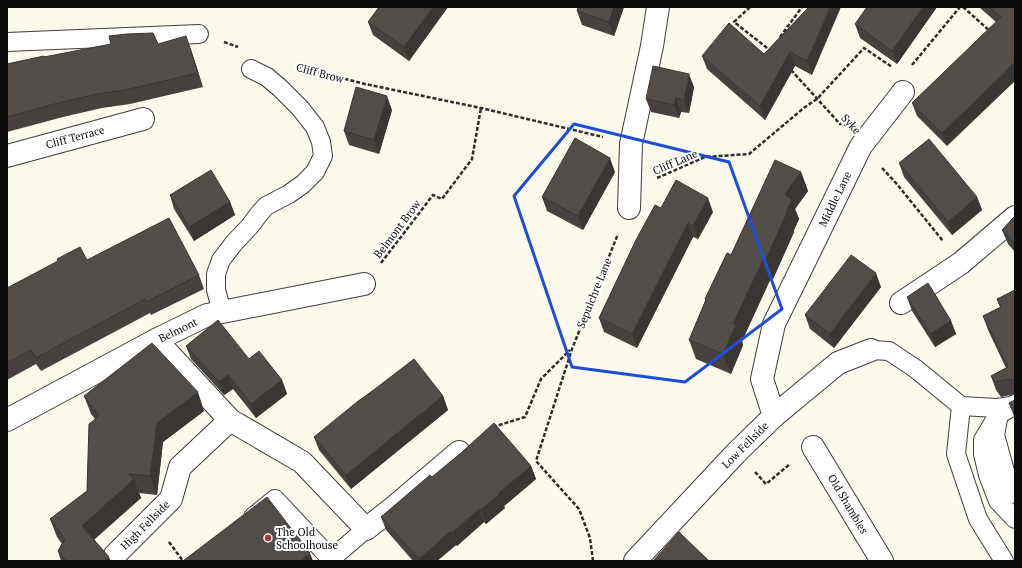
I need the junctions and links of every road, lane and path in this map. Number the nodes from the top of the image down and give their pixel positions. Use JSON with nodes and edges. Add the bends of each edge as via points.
{"nodes":[{"id":1,"x":658,"y":7,"type":"edge"},
{"id":2,"x":750,"y":7,"type":"edge"},
{"id":3,"x":802,"y":7,"type":"edge"},
{"id":4,"x":960,"y":7,"type":"edge"},
{"id":5,"x":964,"y":7,"type":"edge"},
{"id":6,"x":199,"y":34,"type":"joint"},
{"id":7,"x":995,"y":36,"type":"edge"},
{"id":8,"x":779,"y":38,"type":"edge"},
{"id":9,"x":7,"y":42,"type":"edge"},
{"id":10,"x":775,"y":45,"type":"edge"},
{"id":11,"x":244,"y":49,"type":"dead end"},
{"id":12,"x":770,"y":51,"type":"junction"},
{"id":13,"x":775,"y":55,"type":"edge"},
{"id":14,"x":888,"y":64,"type":"edge"},
{"id":15,"x":297,"y":67,"type":"dead end"},
{"id":16,"x":789,"y":68,"type":"edge"},
{"id":17,"x":251,"y":69,"type":"dead end"},
{"id":18,"x":903,"y":92,"type":"joint"},
{"id":19,"x":817,"y":99,"type":"junction"},
{"id":20,"x":481,"y":108,"type":"junction"},
{"id":21,"x":143,"y":119,"type":"dead end"},
{"id":22,"x":631,"y":144,"type":"junction"},
{"id":23,"x":861,"y":146,"type":"junction"},
{"id":24,"x":7,"y":156,"type":"edge"},
{"id":25,"x":629,"y":208,"type":"junction"},
{"id":26,"x":1015,"y":217,"type":"edge"},
{"id":27,"x":961,"y":263,"type":"junction"},
{"id":28,"x":364,"y":284,"type":"joint"},
{"id":29,"x":901,"y":303,"type":"dead end"},
{"id":30,"x":222,"y":312,"type":"junction"},
{"id":31,"x":156,"y":340,"type":"junction"},
{"id":32,"x":572,"y":349,"type":"junction"},
{"id":33,"x":871,"y":350,"type":"joint"},
{"id":34,"x":1015,"y":404,"type":"edge"},
{"id":35,"x":961,"y":406,"type":"junction"},
{"id":36,"x":998,"y":415,"type":"junction"},
{"id":37,"x":774,"y":416,"type":"junction"},
{"id":38,"x":7,"y":420,"type":"edge"},
{"id":39,"x":230,"y":420,"type":"junction"},
{"id":40,"x":813,"y":447,"type":"dead end"},
{"id":41,"x":459,"y":452,"type":"joint"},
{"id":42,"x":784,"y":469,"type":"dead end"},
{"id":43,"x":758,"y":475,"type":"dead end"},
{"id":44,"x":1015,"y":494,"type":"edge"},
{"id":45,"x":1015,"y":519,"type":"edge"},
{"id":46,"x":239,"y":528,"type":"edge"},
{"id":47,"x":366,"y":529,"type":"junction"},
{"id":48,"x":115,"y":555,"type":"dead end"},
{"id":49,"x":593,"y":561,"type":"edge"},
{"id":50,"x":635,"y":561,"type":"edge"},
{"id":51,"x":882,"y":561,"type":"edge"},
{"id":52,"x":1004,"y":561,"type":"edge"}],
"edges":[{"from":1,"to":22,"type":"street"},
{"from":2,"to":12,"type":"path","via":[[734,22]]},
{"from":3,"to":8,"type":"path"},
{"from":4,"to":18,"type":"path","via":[[903,76]]},
{"from":5,"to":7,"type":"path"},
{"from":6,"to":9,"type":"lane"},
{"from":6,"to":11,"type":"path"},
{"from":10,"to":12,"type":"path"},
{"from":12,"to":13,"type":"path"},
{"from":14,"to":19,"type":"path","name":"Cliff Lane","via":[[864,48]]},
{"from":15,"to":20,"type":"path","name":"Cliff Brow"},
{"from":16,"to":19,"type":"path","name":"Syke"},
{"from":17,"to":30,"type":"lane","via":[[267,77],[300,108],[315,127],[323,156],[315,172],[303,184],[262,210],[221,260],[216,274],[216,290]]},
{"from":18,"to":23,"type":"street","name":"Middle Lane"},
{"from":19,"to":23,"type":"path","name":"Syke"},
{"from":19,"to":25,"type":"path","name":"Cliff Lane","via":[[749,154],[706,157],[647,183]]},
{"from":20,"to":22,"type":"path","name":"Cliff Brow"},
{"from":20,"to":28,"type":"path","name":"Belmont Brow","via":[[472,159],[442,199],[433,195]]},
{"from":21,"to":24,"type":"street","name":"Cliff Terrace"},
{"from":22,"to":25,"type":"street"},
{"from":23,"to":27,"type":"path","name":"Syke","via":[[896,183]]},
{"from":23,"to":37,"type":"street","name":"Middle Lane","via":[[774,324],[762,379]]},
{"from":25,"to":32,"type":"path","name":"Sepulchre Lane"},
{"from":26,"to":27,"type":"street"},
{"from":27,"to":29,"type":"street"},
{"from":28,"to":30,"type":"street","name":"Belmont"},
{"from":30,"to":31,"type":"street","name":"Belmont","via":[[207,315]]},
{"from":31,"to":38,"type":"street","name":"Belmont"},
{"from":31,"to":39,"type":"street"},
{"from":32,"to":41,"type":"path","via":[[541,379],[525,417],[492,427]]},
{"from":32,"to":49,"type":"path","name":"Sepulchre Lane","via":[[536,461],[579,509],[590,538]]},
{"from":33,"to":35,"type":"lane","via":[[889,351],[916,369]]},
{"from":33,"to":37,"type":"street","name":"Low Fellside","via":[[838,363]]},
{"from":34,"to":35,"type":"lane","via":[[997,408]]},
{"from":34,"to":36,"type":"lane"},
{"from":35,"to":52,"type":"lane","via":[[956,454],[978,518]]},
{"from":36,"to":44,"type":"lane","via":[[995,435],[1005,471]]},
{"from":36,"to":45,"type":"lane","via":[[983,440],[983,454],[998,501]]},
{"from":37,"to":50,"type":"street","name":"Low Fellside"},
{"from":39,"to":47,"type":"street","via":[[302,462]]},
{"from":39,"to":48,"type":"street","name":"High Fellside","via":[[180,467],[171,499]]},
{"from":40,"to":51,"type":"street","name":"Old Shambles"},
{"from":41,"to":47,"type":"street"},
{"from":42,"to":43,"type":"path","via":[[766,484]]},
{"from":46,"to":47,"type":"lane","via":[[275,499],[331,559]]}]}
